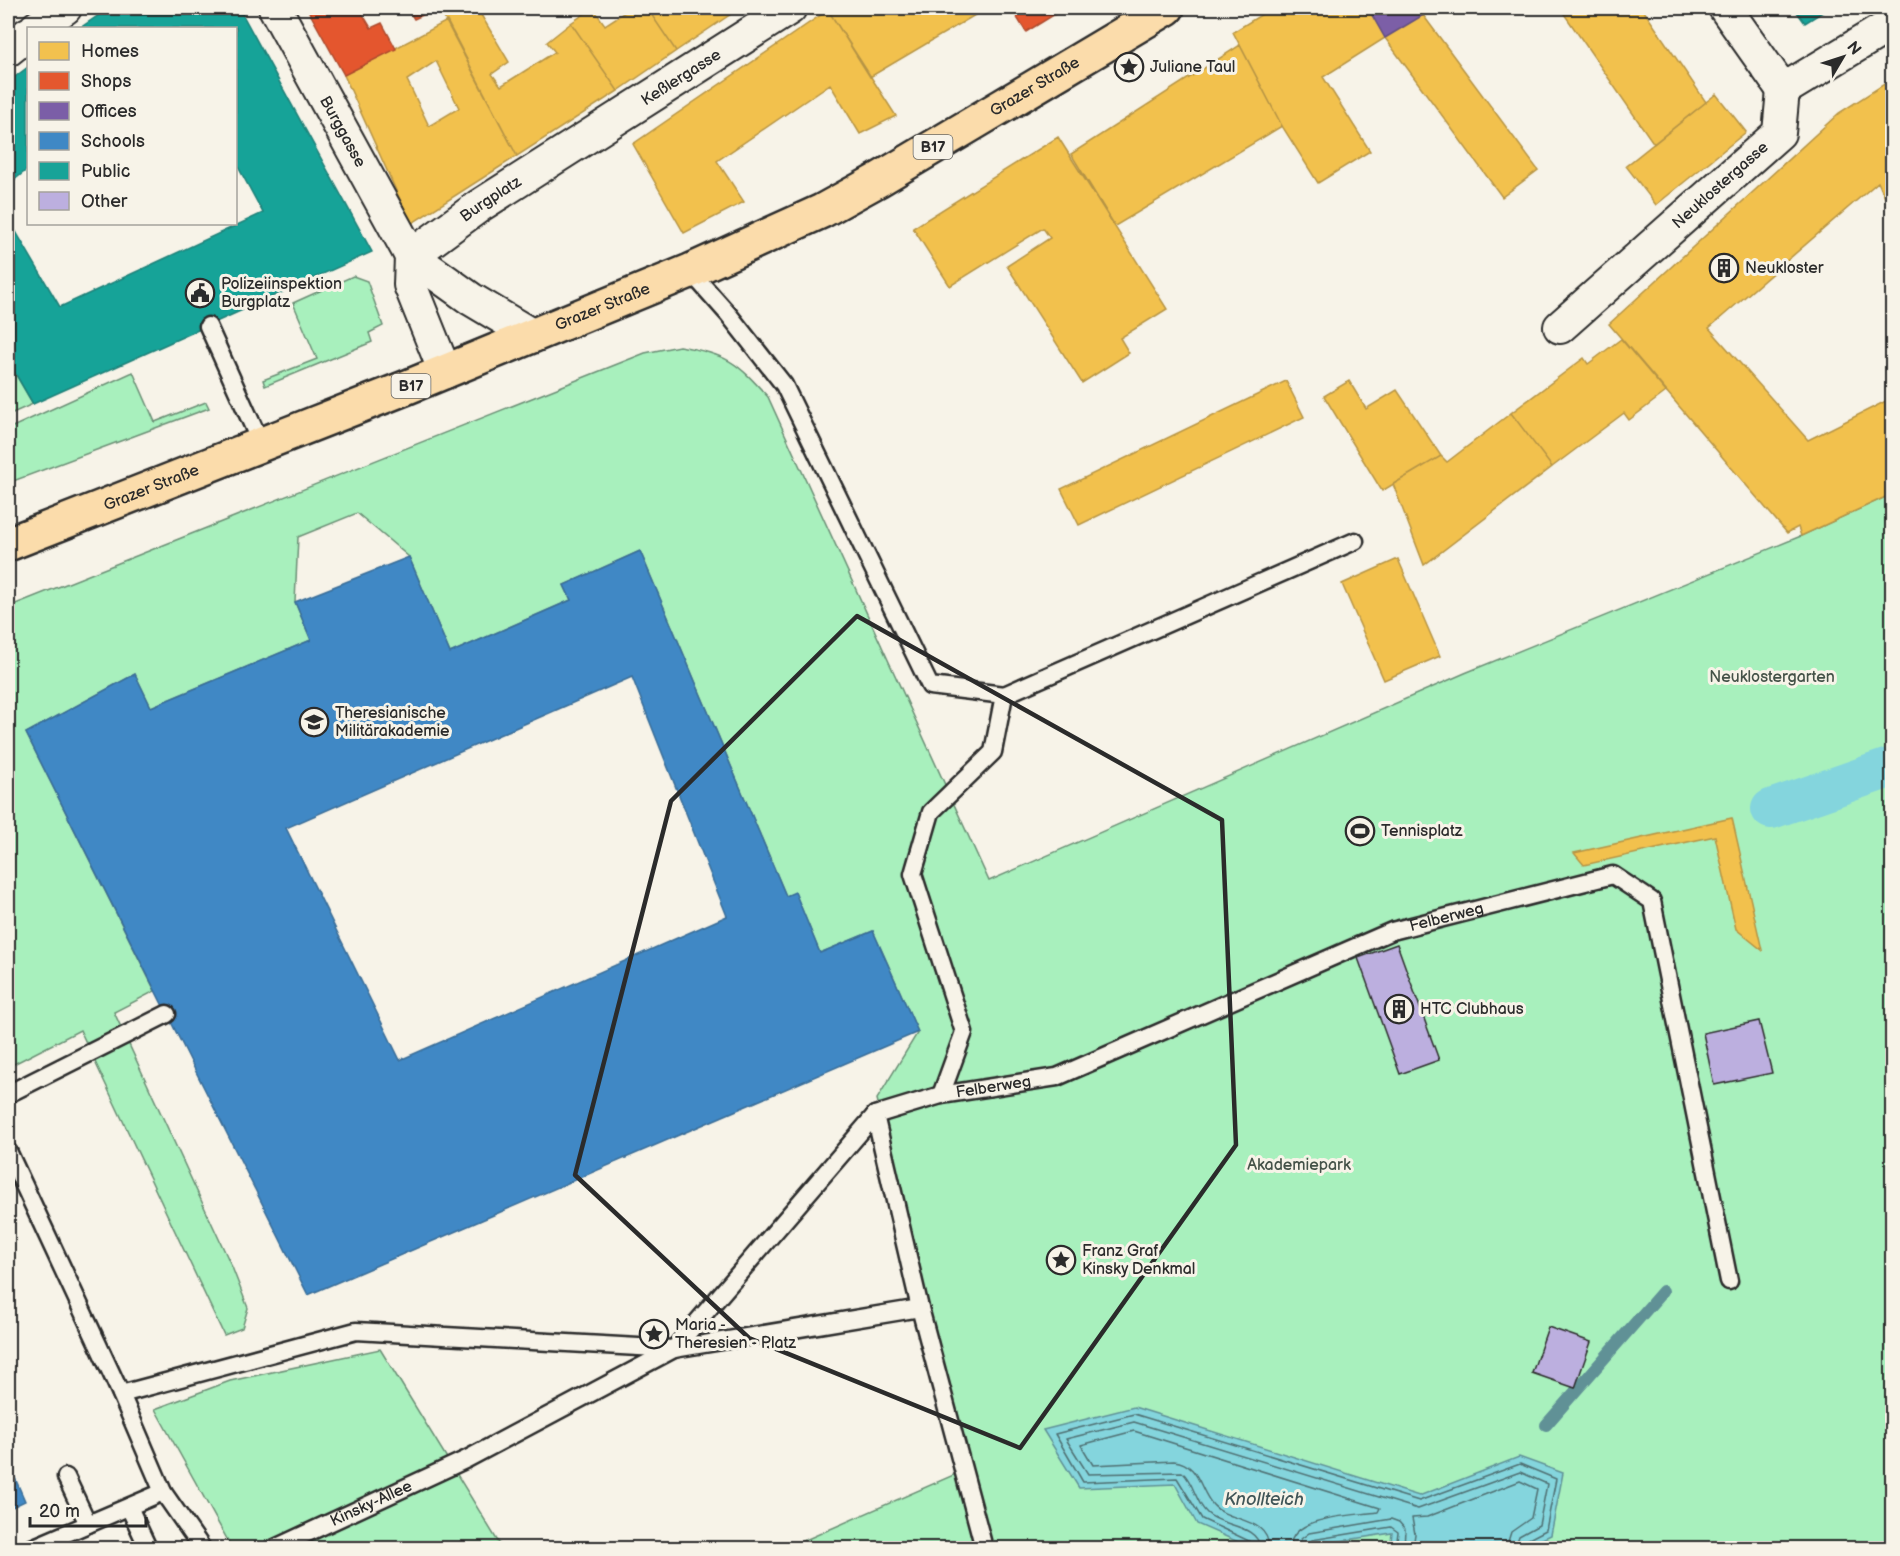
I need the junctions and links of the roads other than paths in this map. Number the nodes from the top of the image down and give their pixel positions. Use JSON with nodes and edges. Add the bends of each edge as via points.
{"nodes":[{"id":1,"x":65,"y":8,"type":"edge"},
{"id":2,"x":275,"y":8,"type":"edge"},
{"id":3,"x":789,"y":8,"type":"edge"},
{"id":4,"x":1167,"y":8,"type":"edge"},
{"id":5,"x":1725,"y":8,"type":"edge"},
{"id":6,"x":1893,"y":24,"type":"edge"},
{"id":7,"x":37,"y":27,"type":"edge"},
{"id":8,"x":27,"y":35,"type":"edge"},
{"id":9,"x":8,"y":50,"type":"edge"},
{"id":10,"x":1783,"y":90,"type":"junction"},
{"id":11,"x":574,"y":147,"type":"joint"},
{"id":12,"x":411,"y":256,"type":"junction"},
{"id":13,"x":690,"y":271,"type":"junction"},
{"id":14,"x":208,"y":326,"type":"dead end"},
{"id":15,"x":1560,"y":327,"type":"dead end"},
{"id":16,"x":533,"y":336,"type":"junction"},
{"id":17,"x":445,"y":372,"type":"junction"},
{"id":18,"x":262,"y":446,"type":"junction"},
{"id":19,"x":1355,"y":541,"type":"dead end"},
{"id":20,"x":8,"y":544,"type":"edge"},
{"id":21,"x":1004,"y":695,"type":"junction"},
{"id":22,"x":167,"y":1014,"type":"dead end"},
{"id":23,"x":8,"y":1094,"type":"edge"},
{"id":24,"x":941,"y":1095,"type":"junction"},
{"id":25,"x":875,"y":1115,"type":"junction"},
{"id":26,"x":8,"y":1151,"type":"edge"},
{"id":27,"x":1729,"y":1281,"type":"dead end"},
{"id":28,"x":920,"y":1308,"type":"junction"},
{"id":29,"x":674,"y":1349,"type":"junction"},
{"id":30,"x":121,"y":1394,"type":"junction"},
{"id":31,"x":66,"y":1477,"type":"dead end"},
{"id":32,"x":163,"y":1492,"type":"junction"},
{"id":33,"x":129,"y":1507,"type":"junction"},
{"id":34,"x":87,"y":1524,"type":"junction"},
{"id":35,"x":32,"y":1548,"type":"edge"},
{"id":36,"x":148,"y":1548,"type":"edge"},
{"id":37,"x":202,"y":1548,"type":"edge"},
{"id":38,"x":276,"y":1548,"type":"edge"},
{"id":39,"x":984,"y":1548,"type":"edge"}],
"edges":[{"from":1,"to":7,"type":"street"},
{"from":2,"to":12,"type":"street","name":"Burggasse"},
{"from":3,"to":11,"type":"street","name":"Keßlergasse"},
{"from":4,"to":13,"type":"main road","name":"Grazer Straße","number":"B17","via":[[822,211]]},
{"from":5,"to":10,"type":"street"},
{"from":6,"to":10,"type":"street"},
{"from":8,"to":9,"type":"street"},
{"from":10,"to":15,"type":"street","name":"Neuklostergasse","via":[[1779,133]]},
{"from":11,"to":12,"type":"street","name":"Burgplatz","via":[[479,206]]},
{"from":12,"to":16,"type":"street","name":"Burggasse","via":[[471,299]]},
{"from":12,"to":17,"type":"street","name":"Burggasse","via":[[410,285]]},
{"from":13,"to":16,"type":"main road","name":"Grazer Straße","number":"B17"},
{"from":13,"to":21,"type":"lane","via":[[784,385],[930,686]]},
{"from":14,"to":18,"type":"lane"},
{"from":16,"to":17,"type":"main road","name":"Grazer Straße","number":"B17"},
{"from":17,"to":18,"type":"main road","name":"Grazer Straße","number":"B17"},
{"from":18,"to":20,"type":"main road","name":"Grazer Straße","number":"B17"},
{"from":19,"to":21,"type":"lane"},
{"from":21,"to":24,"type":"lane","via":[[993,752],[931,812],[913,874],[963,1032]]},
{"from":22,"to":23,"type":"lane"},
{"from":24,"to":25,"type":"lane","name":"Felberweg"},
{"from":24,"to":27,"type":"lane","name":"Felberweg","via":[[1057,1077],[1392,931],[1613,875],[1652,901]]},
{"from":25,"to":28,"type":"lane"},
{"from":25,"to":29,"type":"lane"},
{"from":26,"to":30,"type":"lane"},
{"from":28,"to":29,"type":"lane"},
{"from":28,"to":39,"type":"lane"},
{"from":29,"to":30,"type":"lane","via":[[356,1331]]},
{"from":29,"to":38,"type":"lane","name":"Kinsky-Allee","via":[[467,1459]]},
{"from":30,"to":32,"type":"lane"},
{"from":31,"to":34,"type":"lane"},
{"from":32,"to":33,"type":"lane"},
{"from":32,"to":37,"type":"lane"},
{"from":33,"to":34,"type":"lane"},
{"from":33,"to":36,"type":"lane"},
{"from":34,"to":35,"type":"lane"}]}
